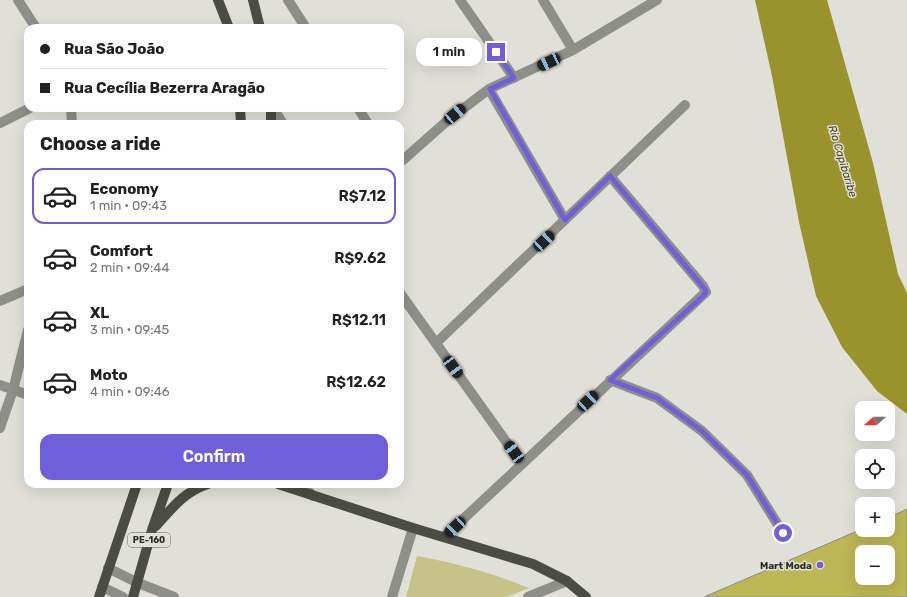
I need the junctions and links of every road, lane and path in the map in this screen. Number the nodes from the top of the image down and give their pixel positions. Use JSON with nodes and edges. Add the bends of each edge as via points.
{"nodes":[{"id":1,"x":18,"y":0,"type":"edge"},
{"id":2,"x":218,"y":0,"type":"edge"},
{"id":3,"x":253,"y":0,"type":"edge"},
{"id":4,"x":288,"y":0,"type":"edge"},
{"id":5,"x":460,"y":0,"type":"edge"},
{"id":6,"x":542,"y":0,"type":"edge"},
{"id":7,"x":656,"y":0,"type":"edge"},
{"id":8,"x":33,"y":24,"type":"edge"},
{"id":9,"x":227,"y":24,"type":"edge"},
{"id":10,"x":259,"y":24,"type":"edge"},
{"id":11,"x":303,"y":24,"type":"edge"},
{"id":12,"x":573,"y":50,"type":"junction"},
{"id":13,"x":514,"y":78,"type":"junction"},
{"id":14,"x":490,"y":89,"type":"junction"},
{"id":15,"x":685,"y":104,"type":"dead end"},
{"id":16,"x":24,"y":111,"type":"edge"},
{"id":17,"x":0,"y":123,"type":"edge"},
{"id":18,"x":404,"y":158,"type":"edge"},
{"id":19,"x":610,"y":176,"type":"junction"},
{"id":20,"x":565,"y":220,"type":"junction"},
{"id":21,"x":24,"y":291,"type":"edge"},
{"id":22,"x":404,"y":299,"type":"edge"},
{"id":23,"x":0,"y":301,"type":"edge"},
{"id":24,"x":436,"y":343,"type":"junction"},
{"id":25,"x":24,"y":346,"type":"edge"},
{"id":26,"x":610,"y":380,"type":"junction"},
{"id":27,"x":0,"y":385,"type":"edge"},
{"id":28,"x":13,"y":390,"type":"junction"},
{"id":29,"x":24,"y":394,"type":"edge"},
{"id":30,"x":0,"y":428,"type":"edge"},
{"id":31,"x":522,"y":464,"type":"junction"},
{"id":32,"x":136,"y":488,"type":"edge"},
{"id":33,"x":167,"y":488,"type":"edge"},
{"id":34,"x":199,"y":488,"type":"edge"},
{"id":35,"x":290,"y":488,"type":"edge"},
{"id":36,"x":305,"y":488,"type":"edge"},
{"id":37,"x":313,"y":496,"type":"junction"},
{"id":38,"x":413,"y":528,"type":"junction"},
{"id":39,"x":152,"y":530,"type":"junction"},
{"id":40,"x":783,"y":533,"type":"dead end"},
{"id":41,"x":444,"y":537,"type":"junction"},
{"id":42,"x":108,"y":568,"type":"junction"},
{"id":43,"x":567,"y":581,"type":"junction"},
{"id":44,"x":138,"y":583,"type":"junction"},
{"id":45,"x":100,"y":592,"type":"edge"},
{"id":46,"x":123,"y":597,"type":"edge"},
{"id":47,"x":133,"y":597,"type":"edge"},
{"id":48,"x":174,"y":597,"type":"edge"},
{"id":49,"x":392,"y":597,"type":"edge"},
{"id":50,"x":528,"y":597,"type":"edge"},
{"id":51,"x":586,"y":597,"type":"edge"}],
"edges":[{"from":1,"to":8,"type":"street"},
{"from":2,"to":9,"type":"main road"},
{"from":3,"to":10,"type":"main road"},
{"from":4,"to":11,"type":"street"},
{"from":5,"to":13,"type":"street"},
{"from":6,"to":12,"type":"street"},
{"from":7,"to":12,"type":"street"},
{"from":12,"to":13,"type":"street"},
{"from":13,"to":14,"type":"street"},
{"from":14,"to":18,"type":"street","via":[[446,120]]},
{"from":14,"to":20,"type":"street"},
{"from":15,"to":19,"type":"street"},
{"from":16,"to":17,"type":"street"},
{"from":19,"to":20,"type":"street"},
{"from":19,"to":26,"type":"street","via":[[706,292]]},
{"from":20,"to":24,"type":"street"},
{"from":21,"to":23,"type":"street"},
{"from":22,"to":24,"type":"street"},
{"from":24,"to":31,"type":"street"},
{"from":25,"to":28,"type":"street"},
{"from":26,"to":31,"type":"street"},
{"from":26,"to":40,"type":"street","via":[[657,398],[702,431],[747,475]]},
{"from":27,"to":28,"type":"street"},
{"from":28,"to":29,"type":"street"},
{"from":28,"to":30,"type":"street"},
{"from":31,"to":41,"type":"street"},
{"from":32,"to":42,"type":"main road","number":"PE-160"},
{"from":33,"to":39,"type":"main road","number":"PE-160"},
{"from":34,"to":39,"type":"main road","via":[[178,501]]},
{"from":35,"to":37,"type":"main road"},
{"from":36,"to":37,"type":"street"},
{"from":37,"to":38,"type":"main road"},
{"from":38,"to":41,"type":"main road"},
{"from":38,"to":49,"type":"street"},
{"from":39,"to":44,"type":"main road","number":"PE-160"},
{"from":41,"to":43,"type":"main road","via":[[533,564]]},
{"from":42,"to":44,"type":"street"},
{"from":42,"to":45,"type":"main road","number":"PE-160"},
{"from":43,"to":50,"type":"street"},
{"from":43,"to":51,"type":"main road"},
{"from":44,"to":47,"type":"main road","number":"PE-160"},
{"from":44,"to":48,"type":"street"},
{"from":45,"to":46,"type":"street"}]}
